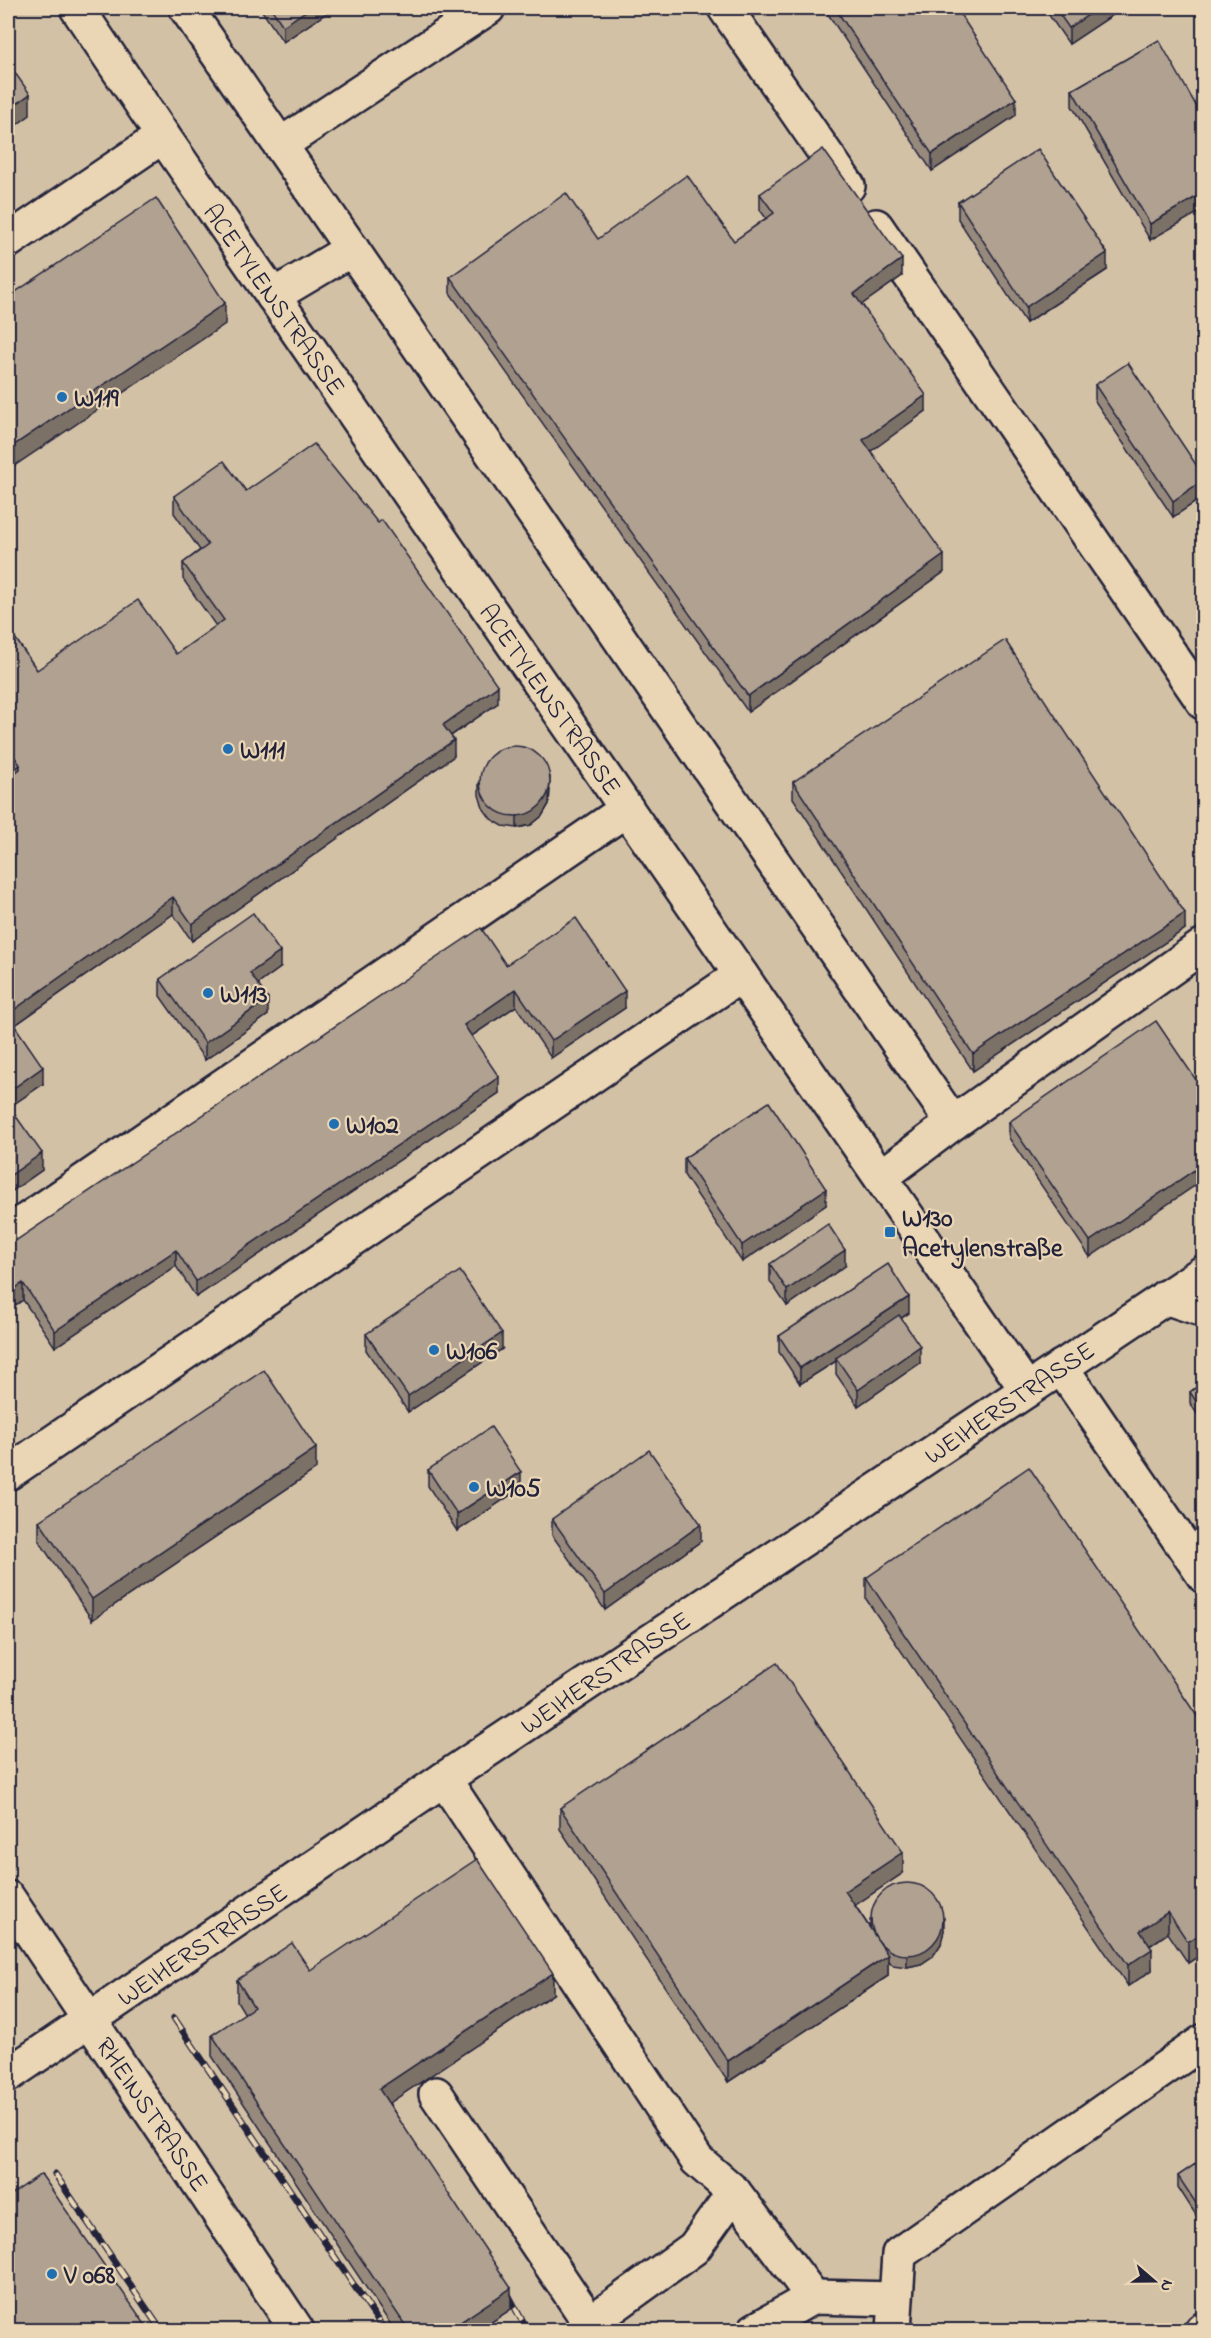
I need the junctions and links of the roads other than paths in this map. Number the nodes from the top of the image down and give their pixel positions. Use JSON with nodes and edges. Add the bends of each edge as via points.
{"nodes":[{"id":1,"x":77,"y":8,"type":"edge"},
{"id":2,"x":186,"y":8,"type":"edge"},
{"id":3,"x":488,"y":8,"type":"edge"},
{"id":4,"x":725,"y":8,"type":"edge"},
{"id":5,"x":163,"y":136,"type":"junction"},
{"id":6,"x":280,"y":145,"type":"junction"},
{"id":7,"x":8,"y":241,"type":"edge"},
{"id":8,"x":352,"y":249,"type":"junction"},
{"id":9,"x":273,"y":296,"type":"junction"},
{"id":10,"x":1203,"y":703,"type":"edge"},
{"id":11,"x":627,"y":809,"type":"junction"},
{"id":12,"x":1203,"y":945,"type":"edge"},
{"id":13,"x":741,"y":975,"type":"junction"},
{"id":14,"x":953,"y":1123,"type":"junction"},
{"id":15,"x":881,"y":1177,"type":"junction"},
{"id":16,"x":8,"y":1233,"type":"edge"},
{"id":17,"x":1203,"y":1272,"type":"edge"},
{"id":18,"x":1165,"y":1297,"type":"junction"},
{"id":19,"x":1203,"y":1310,"type":"edge"},
{"id":20,"x":1061,"y":1367,"type":"junction"},
{"id":21,"x":1028,"y":1389,"type":"junction"},
{"id":22,"x":8,"y":1473,"type":"edge"},
{"id":23,"x":1203,"y":1576,"type":"edge"},
{"id":24,"x":444,"y":1779,"type":"junction"},
{"id":25,"x":8,"y":1898,"type":"edge"},
{"id":26,"x":90,"y":2020,"type":"junction"},
{"id":27,"x":1203,"y":2041,"type":"edge"},
{"id":28,"x":8,"y":2075,"type":"edge"},
{"id":29,"x":435,"y":2094,"type":"dead end"},
{"id":30,"x":734,"y":2192,"type":"junction"},
{"id":31,"x":813,"y":2297,"type":"junction"},
{"id":32,"x":895,"y":2299,"type":"junction"},
{"id":33,"x":592,"y":2327,"type":"edge"},
{"id":34,"x":297,"y":2331,"type":"edge"},
{"id":35,"x":755,"y":2331,"type":"edge"},
{"id":36,"x":894,"y":2331,"type":"edge"}],
"edges":[{"from":1,"to":5,"type":"street","name":"ACETYLENSTRASSE"},
{"from":2,"to":6,"type":"street"},
{"from":3,"to":6,"type":"street"},
{"from":4,"to":10,"type":"street"},
{"from":5,"to":7,"type":"street"},
{"from":5,"to":9,"type":"street","name":"ACETYLENSTRASSE"},
{"from":6,"to":8,"type":"street"},
{"from":8,"to":9,"type":"street"},
{"from":8,"to":14,"type":"street"},
{"from":9,"to":11,"type":"street","name":"ACETYLENSTRASSE"},
{"from":11,"to":13,"type":"street","name":"ACETYLENSTRASSE"},
{"from":11,"to":16,"type":"street"},
{"from":12,"to":14,"type":"street"},
{"from":13,"to":15,"type":"street","name":"ACETYLENSTRASSE"},
{"from":13,"to":22,"type":"street"},
{"from":14,"to":15,"type":"street"},
{"from":15,"to":21,"type":"street","name":"ACETYLENSTRASSE"},
{"from":17,"to":18,"type":"street","name":"WEIHERSTRASSE"},
{"from":18,"to":19,"type":"street"},
{"from":18,"to":20,"type":"street","name":"WEIHERSTRASSE"},
{"from":20,"to":21,"type":"street","name":"WEIHERSTRASSE"},
{"from":20,"to":23,"type":"street"},
{"from":21,"to":24,"type":"street","name":"WEIHERSTRASSE"},
{"from":24,"to":26,"type":"street","name":"WEIHERSTRASSE"},
{"from":24,"to":30,"type":"street","via":[[697,2160]]},
{"from":25,"to":26,"type":"street","name":"RHEINSTRASSE"},
{"from":26,"to":28,"type":"street","name":"WEIHERSTRASSE"},
{"from":26,"to":34,"type":"street","name":"RHEINSTRASSE"},
{"from":27,"to":32,"type":"street","via":[[899,2254]]},
{"from":29,"to":33,"type":"street"},
{"from":30,"to":31,"type":"street"},
{"from":30,"to":33,"type":"street","via":[[694,2248]]},
{"from":31,"to":32,"type":"street"},
{"from":31,"to":35,"type":"street"},
{"from":32,"to":36,"type":"street"}]}
